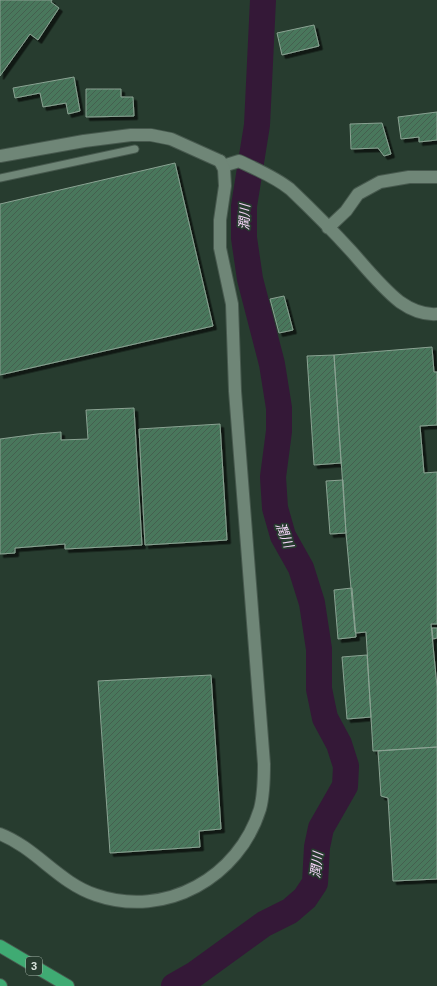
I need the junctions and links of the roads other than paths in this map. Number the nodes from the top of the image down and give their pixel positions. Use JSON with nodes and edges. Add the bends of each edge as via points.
{"nodes":[{"id":1,"x":134,"y":149,"type":"dead end"},
{"id":2,"x":0,"y":156,"type":"edge"},
{"id":3,"x":222,"y":163,"type":"junction"},
{"id":4,"x":437,"y":177,"type":"edge"},
{"id":5,"x":0,"y":178,"type":"edge"},
{"id":6,"x":328,"y":228,"type":"junction"},
{"id":7,"x":437,"y":314,"type":"edge"},
{"id":8,"x":0,"y":834,"type":"edge"},
{"id":9,"x":0,"y":946,"type":"edge"},
{"id":10,"x":68,"y":986,"type":"edge"}],
"edges":[{"from":1,"to":5,"type":"lane"},
{"from":2,"to":3,"type":"street","via":[[84,141],[151,135],[170,139]]},
{"from":3,"to":6,"type":"street","via":[[239,161],[289,188]]},
{"from":3,"to":8,"type":"street","via":[[225,186],[220,220],[220,248],[234,326],[236,399],[264,764],[264,787],[260,808],[247,839],[224,867],[210,879],[178,895],[141,902],[97,896],[80,888],[61,877],[20,845]]},
{"from":4,"to":6,"type":"street","via":[[409,177],[380,182],[358,194],[346,211]]},
{"from":6,"to":7,"type":"street","via":[[401,302],[415,310]]},
{"from":9,"to":10,"type":"highway","number":"3"}]}
